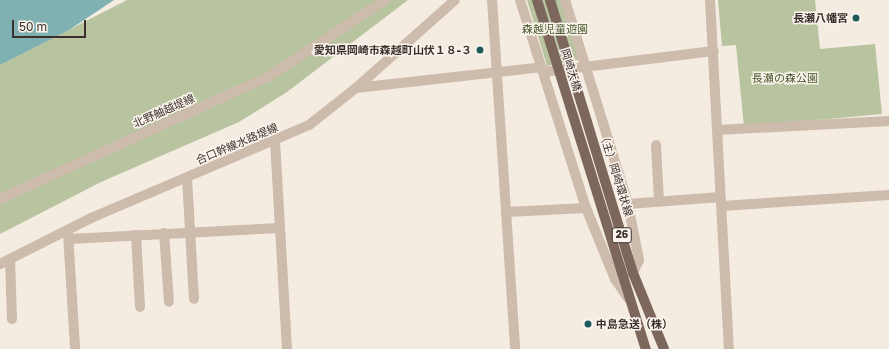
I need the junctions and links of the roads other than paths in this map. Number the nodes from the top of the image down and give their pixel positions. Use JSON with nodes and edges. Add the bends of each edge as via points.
{"nodes":[{"id":1,"x":385,"y":0,"type":"edge"},
{"id":2,"x":454,"y":0,"type":"edge"},
{"id":3,"x":492,"y":0,"type":"edge"},
{"id":4,"x":520,"y":0,"type":"edge"},
{"id":5,"x":537,"y":0,"type":"edge"},
{"id":6,"x":550,"y":0,"type":"edge"},
{"id":7,"x":566,"y":0,"type":"edge"},
{"id":8,"x":710,"y":0,"type":"edge"},
{"id":9,"x":714,"y":51,"type":"junction"},
{"id":10,"x":586,"y":65,"type":"junction"},
{"id":11,"x":542,"y":69,"type":"junction"},
{"id":12,"x":496,"y":73,"type":"junction"},
{"id":13,"x":356,"y":88,"type":"junction"},
{"id":14,"x":586,"y":119,"type":"joint"},
{"id":15,"x":889,"y":121,"type":"edge"},
{"id":16,"x":717,"y":130,"type":"junction"},
{"id":17,"x":275,"y":141,"type":"junction"},
{"id":18,"x":656,"y":145,"type":"dead end"},
{"id":19,"x":187,"y":178,"type":"junction"},
{"id":20,"x":889,"y":195,"type":"edge"},
{"id":21,"x":0,"y":199,"type":"edge"},
{"id":22,"x":659,"y":201,"type":"junction"},
{"id":23,"x":722,"y":202,"type":"junction"},
{"id":24,"x":628,"y":204,"type":"junction"},
{"id":25,"x":586,"y":208,"type":"junction"},
{"id":26,"x":506,"y":212,"type":"junction"},
{"id":27,"x":280,"y":228,"type":"junction"},
{"id":28,"x":190,"y":232,"type":"junction"},
{"id":29,"x":164,"y":233,"type":"junction"},
{"id":30,"x":69,"y":235,"type":"junction"},
{"id":31,"x":136,"y":235,"type":"junction"},
{"id":32,"x":10,"y":259,"type":"junction"},
{"id":33,"x":0,"y":264,"type":"edge"},
{"id":34,"x":633,"y":273,"type":"junction"},
{"id":35,"x":628,"y":298,"type":"junction"},
{"id":36,"x":194,"y":299,"type":"dead end"},
{"id":37,"x":169,"y":302,"type":"dead end"},
{"id":38,"x":140,"y":307,"type":"dead end"},
{"id":39,"x":12,"y":319,"type":"dead end"},
{"id":40,"x":75,"y":349,"type":"edge"},
{"id":41,"x":287,"y":349,"type":"edge"},
{"id":42,"x":515,"y":349,"type":"edge"},
{"id":43,"x":646,"y":349,"type":"edge"},
{"id":44,"x":664,"y":349,"type":"edge"},
{"id":45,"x":729,"y":349,"type":"edge"}],
"edges":[{"from":1,"to":21,"type":"street","name":"北野舳越堤線","via":[[345,29],[331,33],[268,76]]},
{"from":2,"to":13,"type":"street","name":"合口幹線水路堤線"},
{"from":3,"to":12,"type":"street"},
{"from":4,"to":11,"type":"street"},
{"from":5,"to":35,"type":"main road","name":"岡崎大橋","number":"26"},
{"from":6,"to":14,"type":"main road","name":"岡崎大橋","number":"26"},
{"from":7,"to":10,"type":"street"},
{"from":8,"to":9,"type":"street"},
{"from":9,"to":10,"type":"street"},
{"from":9,"to":16,"type":"street"},
{"from":10,"to":11,"type":"street"},
{"from":10,"to":24,"type":"street"},
{"from":11,"to":12,"type":"street"},
{"from":11,"to":25,"type":"street"},
{"from":12,"to":13,"type":"street"},
{"from":12,"to":26,"type":"street"},
{"from":13,"to":17,"type":"street","name":"合口幹線水路堤線","via":[[309,125]]},
{"from":14,"to":34,"type":"main road","name":"（主）岡崎環状線","number":"26"},
{"from":15,"to":16,"type":"street"},
{"from":16,"to":23,"type":"street"},
{"from":17,"to":19,"type":"street","name":"合口幹線水路堤線"},
{"from":17,"to":27,"type":"street"},
{"from":18,"to":22,"type":"street"},
{"from":19,"to":28,"type":"street"},
{"from":19,"to":30,"type":"street","name":"合口幹線水路堤線"},
{"from":20,"to":23,"type":"street"},
{"from":22,"to":23,"type":"street"},
{"from":22,"to":24,"type":"street"},
{"from":23,"to":45,"type":"street"},
{"from":24,"to":34,"type":"street","via":[[640,260]]},
{"from":25,"to":26,"type":"street"},
{"from":25,"to":35,"type":"street","via":[[615,279]]},
{"from":26,"to":42,"type":"street"},
{"from":27,"to":28,"type":"street"},
{"from":27,"to":41,"type":"street"},
{"from":28,"to":29,"type":"street"},
{"from":28,"to":36,"type":"street"},
{"from":29,"to":31,"type":"street"},
{"from":29,"to":37,"type":"street"},
{"from":30,"to":31,"type":"street"},
{"from":30,"to":32,"type":"street","name":"合口幹線水路堤線"},
{"from":30,"to":40,"type":"street"},
{"from":31,"to":38,"type":"street"},
{"from":32,"to":33,"type":"street","name":"合口幹線水路堤線"},
{"from":32,"to":39,"type":"street"},
{"from":34,"to":44,"type":"main road","name":"（主）岡崎環状線","number":"26"},
{"from":35,"to":43,"type":"main road","number":"26"}]}
